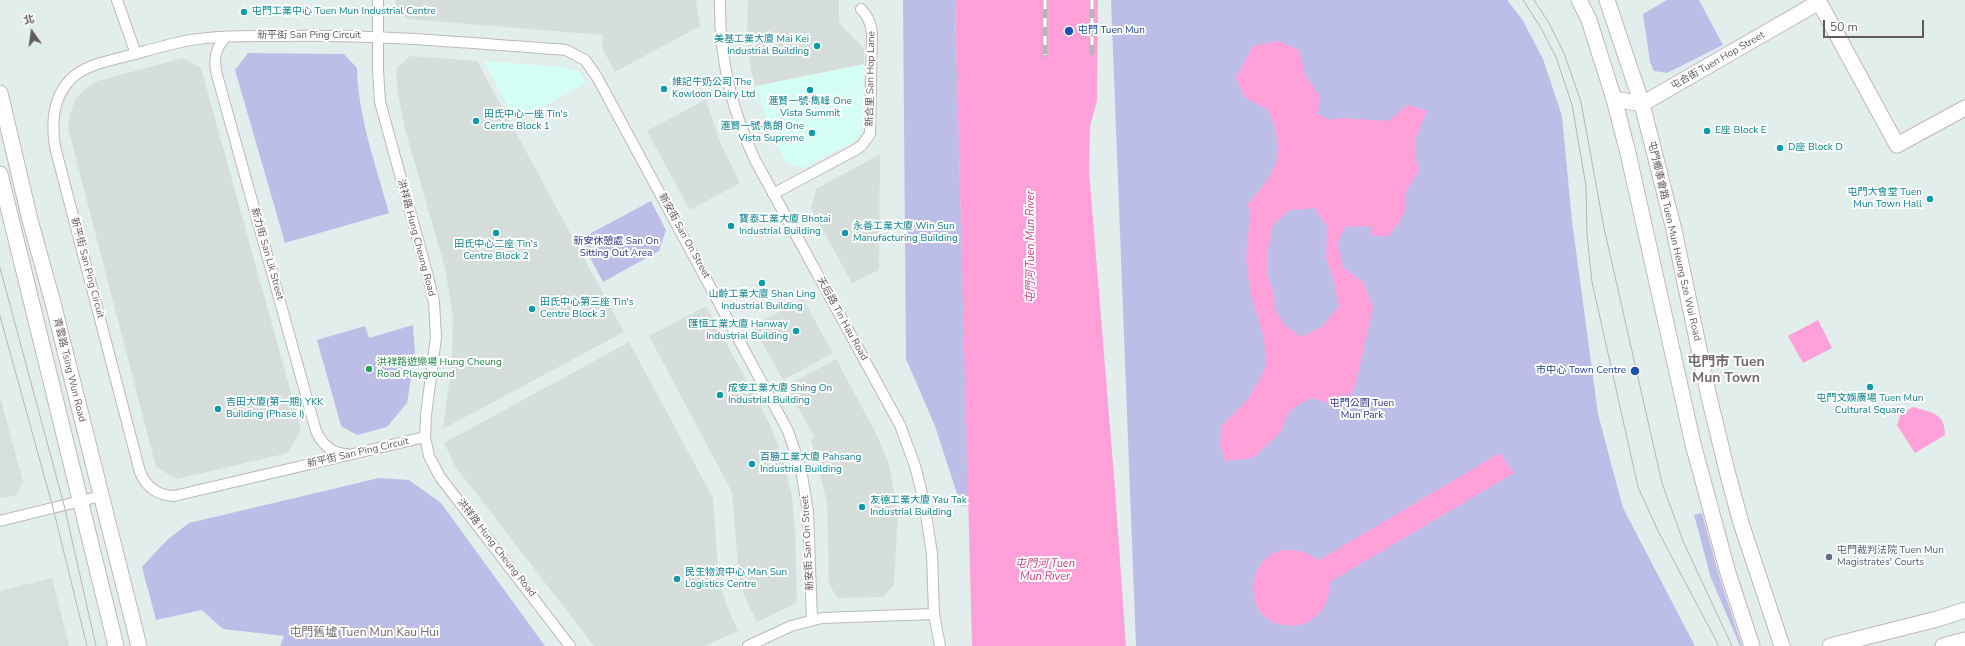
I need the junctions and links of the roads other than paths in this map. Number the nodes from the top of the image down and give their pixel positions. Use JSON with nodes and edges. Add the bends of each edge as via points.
{"nodes":[{"id":1,"x":117,"y":0,"type":"edge"},
{"id":2,"x":378,"y":0,"type":"edge"},
{"id":3,"x":720,"y":0,"type":"edge"},
{"id":4,"x":1579,"y":0,"type":"edge"},
{"id":5,"x":1606,"y":0,"type":"edge"},
{"id":6,"x":1818,"y":1,"type":"edge"},
{"id":7,"x":861,"y":9,"type":"dead end"},
{"id":8,"x":378,"y":36,"type":"junction"},
{"id":9,"x":226,"y":37,"type":"junction"},
{"id":10,"x":136,"y":54,"type":"junction"},
{"id":11,"x":0,"y":93,"type":"edge"},
{"id":12,"x":1614,"y":100,"type":"junction"},
{"id":13,"x":1642,"y":104,"type":"junction"},
{"id":14,"x":1965,"y":108,"type":"edge"},
{"id":15,"x":0,"y":174,"type":"edge"},
{"id":16,"x":773,"y":194,"type":"junction"},
{"id":17,"x":425,"y":437,"type":"junction"},
{"id":18,"x":351,"y":454,"type":"junction"},
{"id":19,"x":101,"y":496,"type":"junction"},
{"id":20,"x":80,"y":501,"type":"junction"},
{"id":21,"x":0,"y":521,"type":"edge"},
{"id":22,"x":1965,"y":605,"type":"edge"},
{"id":23,"x":1965,"y":610,"type":"edge"},
{"id":24,"x":934,"y":614,"type":"junction"},
{"id":25,"x":1936,"y":619,"type":"junction"},
{"id":26,"x":812,"y":620,"type":"junction"},
{"id":27,"x":1965,"y":640,"type":"edge"},
{"id":28,"x":116,"y":646,"type":"edge"},
{"id":29,"x":139,"y":646,"type":"edge"},
{"id":30,"x":570,"y":646,"type":"edge"},
{"id":31,"x":748,"y":646,"type":"edge"},
{"id":32,"x":940,"y":646,"type":"edge"},
{"id":33,"x":1752,"y":646,"type":"edge"},
{"id":34,"x":1782,"y":646,"type":"edge"},
{"id":35,"x":1830,"y":646,"type":"edge"},
{"id":36,"x":1943,"y":646,"type":"edge"}],
"edges":[{"from":1,"to":10,"type":"street"},
{"from":2,"to":8,"type":"street","name":"洪祥路 Hung Cheung Road"},
{"from":3,"to":16,"type":"street","name":"天后路 Tin Hau Road","via":[[721,46],[730,93],[745,138]]},
{"from":4,"to":12,"type":"main road","via":[[1589,20]]},
{"from":5,"to":13,"type":"main road","name":"屯門鄉事會路 Tuen Mun Heung Sze Wui Road","via":[[1611,8]]},
{"from":6,"to":13,"type":"main road","name":"屯合街 Tuen Hop Street"},
{"from":6,"to":14,"type":"main road","via":[[1897,145]]},
{"from":7,"to":16,"type":"street","name":"新合里 San Hop Lane","via":[[869,20],[872,33],[870,134],[857,149]]},
{"from":8,"to":9,"type":"street","name":"新平街 San Ping Circuit"},
{"from":8,"to":17,"type":"street","name":"洪祥路 Hung Cheung Road","via":[[382,109],[434,302],[436,337]]},
{"from":8,"to":26,"type":"street","name":"新安街 San On Street","via":[[566,50],[585,60],[592,68],[788,431],[801,469],[807,505]]},
{"from":9,"to":10,"type":"street","name":"新平街 San Ping Circuit","via":[[186,41]]},
{"from":9,"to":18,"type":"street","name":"新力街 San Lik Street","via":[[217,49],[216,71],[316,431],[324,445],[331,450]]},
{"from":10,"to":18,"type":"street","name":"新平街 San Ping Circuit","via":[[91,66],[73,77],[57,100],[53,126],[55,146],[144,480],[153,491],[174,496]]},
{"from":11,"to":19,"type":"main road","name":"青雲路 Tsing Wun Road"},
{"from":12,"to":13,"type":"main road"},
{"from":12,"to":33,"type":"main road","via":[[1693,444],[1728,573]]},
{"from":13,"to":34,"type":"main road","name":"屯門鄉事會路 Tuen Mun Heung Sze Wui Road","via":[[1674,230],[1709,397],[1741,523]]},
{"from":15,"to":20,"type":"main road","name":"青雲路 Tsing Wun Road"},
{"from":16,"to":24,"type":"street","name":"天后路 Tin Hau Road","via":[[900,425],[910,450],[929,527]]},
{"from":17,"to":18,"type":"street","name":"新平街 San Ping Circuit"},
{"from":17,"to":30,"type":"street","name":"洪祥路 Hung Cheung Road","via":[[429,456],[440,477]]},
{"from":19,"to":20,"type":"street"},
{"from":19,"to":29,"type":"main road","name":"青雲路 Tsing Wun Road"},
{"from":20,"to":21,"type":"street"},
{"from":20,"to":28,"type":"main road","name":"青雲路 Tsing Wun Road"},
{"from":22,"to":25,"type":"main road"},
{"from":23,"to":25,"type":"main road"},
{"from":24,"to":26,"type":"street"},
{"from":24,"to":32,"type":"street","name":"天后路 Tin Hau Road"},
{"from":25,"to":35,"type":"main road"},
{"from":26,"to":31,"type":"street","via":[[791,626]]},
{"from":27,"to":36,"type":"main road"}]}
